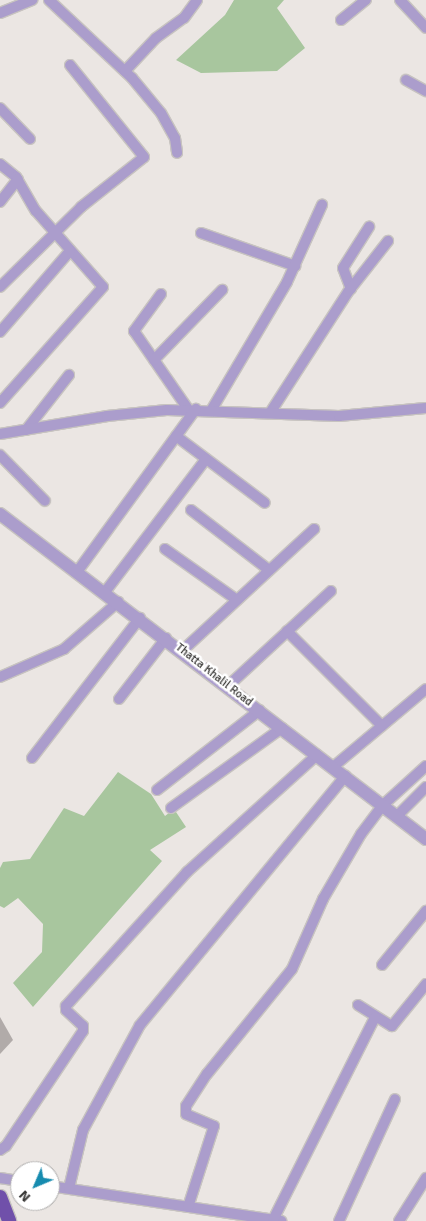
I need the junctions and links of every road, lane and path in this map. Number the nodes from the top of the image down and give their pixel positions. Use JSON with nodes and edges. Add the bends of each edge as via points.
{"nodes":[{"id":1,"x":32,"y":0,"type":"edge"},
{"id":2,"x":49,"y":0,"type":"edge"},
{"id":3,"x":197,"y":0,"type":"edge"},
{"id":4,"x":366,"y":0,"type":"edge"},
{"id":5,"x":400,"y":0,"type":"edge"},
{"id":6,"x":0,"y":13,"type":"edge"},
{"id":7,"x":341,"y":20,"type":"dead end"},
{"id":8,"x":426,"y":28,"type":"edge"},
{"id":9,"x":70,"y":65,"type":"dead end"},
{"id":10,"x":125,"y":71,"type":"junction"},
{"id":11,"x":406,"y":80,"type":"dead end"},
{"id":12,"x":426,"y":92,"type":"edge"},
{"id":13,"x":0,"y":108,"type":"edge"},
{"id":14,"x":30,"y":139,"type":"dead end"},
{"id":15,"x":177,"y":153,"type":"dead end"},
{"id":16,"x":0,"y":164,"type":"edge"},
{"id":17,"x":18,"y":179,"type":"junction"},
{"id":18,"x":0,"y":202,"type":"edge"},
{"id":19,"x":322,"y":205,"type":"dead end"},
{"id":20,"x":369,"y":227,"type":"dead end"},
{"id":21,"x":55,"y":231,"type":"junction"},
{"id":22,"x":201,"y":232,"type":"dead end"},
{"id":23,"x":388,"y":241,"type":"dead end"},
{"id":24,"x":70,"y":251,"type":"junction"},
{"id":25,"x":295,"y":266,"type":"junction"},
{"id":26,"x":0,"y":287,"type":"edge"},
{"id":27,"x":350,"y":289,"type":"junction"},
{"id":28,"x":222,"y":290,"type":"dead end"},
{"id":29,"x":161,"y":294,"type":"dead end"},
{"id":30,"x":0,"y":332,"type":"edge"},
{"id":31,"x":154,"y":360,"type":"junction"},
{"id":32,"x":69,"y":375,"type":"dead end"},
{"id":33,"x":0,"y":403,"type":"edge"},
{"id":34,"x":426,"y":408,"type":"edge"},
{"id":35,"x":192,"y":409,"type":"junction"},
{"id":36,"x":212,"y":409,"type":"junction"},
{"id":37,"x":270,"y":413,"type":"junction"},
{"id":38,"x":26,"y":430,"type":"junction"},
{"id":39,"x":0,"y":434,"type":"edge"},
{"id":40,"x":176,"y":436,"type":"junction"},
{"id":41,"x":0,"y":455,"type":"edge"},
{"id":42,"x":206,"y":459,"type":"junction"},
{"id":43,"x":45,"y":501,"type":"dead end"},
{"id":44,"x":265,"y":503,"type":"dead end"},
{"id":45,"x":191,"y":510,"type":"dead end"},
{"id":46,"x":0,"y":514,"type":"edge"},
{"id":47,"x":314,"y":529,"type":"dead end"},
{"id":48,"x":165,"y":549,"type":"dead end"},
{"id":49,"x":270,"y":570,"type":"junction"},
{"id":50,"x":78,"y":572,"type":"junction"},
{"id":51,"x":331,"y":591,"type":"dead end"},
{"id":52,"x":105,"y":592,"type":"junction"},
{"id":53,"x":237,"y":600,"type":"junction"},
{"id":54,"x":118,"y":602,"type":"junction"},
{"id":55,"x":140,"y":618,"type":"junction"},
{"id":56,"x":287,"y":631,"type":"junction"},
{"id":57,"x":166,"y":638,"type":"junction"},
{"id":58,"x":182,"y":651,"type":"junction"},
{"id":59,"x":0,"y":677,"type":"edge"},
{"id":60,"x":228,"y":686,"type":"junction"},
{"id":61,"x":426,"y":689,"type":"edge"},
{"id":62,"x":118,"y":699,"type":"dead end"},
{"id":63,"x":260,"y":710,"type":"junction"},
{"id":64,"x":382,"y":726,"type":"junction"},
{"id":65,"x":282,"y":728,"type":"junction"},
{"id":66,"x":317,"y":755,"type":"junction"},
{"id":67,"x":32,"y":758,"type":"dead end"},
{"id":68,"x":426,"y":766,"type":"edge"},
{"id":69,"x":334,"y":767,"type":"junction"},
{"id":70,"x":346,"y":776,"type":"junction"},
{"id":71,"x":426,"y":787,"type":"edge"},
{"id":72,"x":157,"y":790,"type":"dead end"},
{"id":73,"x":383,"y":805,"type":"junction"},
{"id":74,"x":171,"y":808,"type":"dead end"},
{"id":75,"x":397,"y":816,"type":"junction"},
{"id":76,"x":426,"y":838,"type":"edge"},
{"id":77,"x":426,"y":911,"type":"edge"},
{"id":78,"x":382,"y":965,"type":"dead end"},
{"id":79,"x":426,"y":984,"type":"edge"},
{"id":80,"x":358,"y":1005,"type":"dead end"},
{"id":81,"x":375,"y":1017,"type":"junction"},
{"id":82,"x":395,"y":1098,"type":"dead end"},
{"id":83,"x":0,"y":1150,"type":"edge"},
{"id":84,"x":426,"y":1178,"type":"edge"},
{"id":85,"x":60,"y":1187,"type":"edge"},
{"id":86,"x":69,"y":1188,"type":"junction"},
{"id":87,"x":0,"y":1197,"type":"edge"},
{"id":88,"x":188,"y":1207,"type":"junction"},
{"id":89,"x":235,"y":1218,"type":"edge"},
{"id":90,"x":277,"y":1220,"type":"edge"},
{"id":91,"x":9,"y":1221,"type":"edge"},
{"id":92,"x":340,"y":1221,"type":"edge"},
{"id":93,"x":400,"y":1221,"type":"edge"}],
"edges":[{"from":1,"to":6,"type":"street"},
{"from":2,"to":10,"type":"street"},
{"from":3,"to":10,"type":"street","via":[[184,18],[156,38]]},
{"from":4,"to":7,"type":"street"},
{"from":5,"to":8,"type":"street"},
{"from":9,"to":21,"type":"street","via":[[144,155]]},
{"from":10,"to":15,"type":"street","via":[[161,113],[175,138]]},
{"from":11,"to":12,"type":"street"},
{"from":13,"to":14,"type":"street"},
{"from":16,"to":17,"type":"street"},
{"from":17,"to":18,"type":"street"},
{"from":17,"to":21,"type":"street","via":[[36,211]]},
{"from":19,"to":25,"type":"street"},
{"from":20,"to":27,"type":"street","via":[[343,268]]},
{"from":21,"to":24,"type":"street"},
{"from":21,"to":26,"type":"street"},
{"from":22,"to":25,"type":"street"},
{"from":23,"to":27,"type":"street"},
{"from":24,"to":30,"type":"street"},
{"from":24,"to":33,"type":"street","via":[[102,287]]},
{"from":25,"to":36,"type":"street"},
{"from":27,"to":37,"type":"street"},
{"from":28,"to":31,"type":"street"},
{"from":29,"to":31,"type":"street","via":[[133,328]]},
{"from":31,"to":35,"type":"street"},
{"from":32,"to":38,"type":"street"},
{"from":34,"to":37,"type":"street","via":[[339,416]]},
{"from":35,"to":36,"type":"street"},
{"from":35,"to":38,"type":"street","via":[[107,416]]},
{"from":35,"to":40,"type":"street"},
{"from":36,"to":37,"type":"street"},
{"from":38,"to":39,"type":"street"},
{"from":40,"to":42,"type":"street"},
{"from":40,"to":50,"type":"street"},
{"from":41,"to":43,"type":"street"},
{"from":42,"to":44,"type":"street"},
{"from":42,"to":52,"type":"street"},
{"from":45,"to":49,"type":"street"},
{"from":46,"to":50,"type":"street","name":"Thatta Khalil Road"},
{"from":47,"to":49,"type":"street"},
{"from":48,"to":53,"type":"street"},
{"from":49,"to":53,"type":"street"},
{"from":50,"to":52,"type":"street","name":"Thatta Khalil Road"},
{"from":51,"to":56,"type":"street"},
{"from":52,"to":54,"type":"street","name":"Thatta Khalil Road"},
{"from":53,"to":58,"type":"street"},
{"from":54,"to":55,"type":"street","name":"Thatta Khalil Road"},
{"from":54,"to":59,"type":"street","via":[[64,649]]},
{"from":55,"to":57,"type":"street","name":"Thatta Khalil Road"},
{"from":55,"to":67,"type":"street"},
{"from":56,"to":60,"type":"street"},
{"from":56,"to":64,"type":"street"},
{"from":57,"to":58,"type":"street","name":"Thatta Khalil Road"},
{"from":57,"to":62,"type":"street"},
{"from":58,"to":60,"type":"street","name":"Thatta Khalil Road"},
{"from":60,"to":63,"type":"street","name":"Thatta Khalil Road"},
{"from":61,"to":64,"type":"street"},
{"from":63,"to":65,"type":"street","name":"Thatta Khalil Road"},
{"from":63,"to":72,"type":"street"},
{"from":64,"to":69,"type":"street"},
{"from":65,"to":66,"type":"street","name":"Thatta Khalil Road"},
{"from":65,"to":74,"type":"street"},
{"from":66,"to":69,"type":"street","name":"Thatta Khalil Road"},
{"from":66,"to":83,"type":"street","via":[[187,872],[66,1006],[66,1010],[83,1026],[83,1031],[6,1146]]},
{"from":68,"to":73,"type":"street"},
{"from":69,"to":70,"type":"street","name":"Thatta Khalil Road"},
{"from":70,"to":73,"type":"street","name":"Thatta Khalil Road"},
{"from":70,"to":86,"type":"street","via":[[140,1025],[83,1130]]},
{"from":71,"to":75,"type":"street"},
{"from":73,"to":75,"type":"street","name":"Thatta Khalil Road"},
{"from":73,"to":88,"type":"street","via":[[361,834],[323,899],[292,969],[207,1074],[186,1106],[186,1114],[214,1126]]},
{"from":75,"to":76,"type":"street","name":"Thatta Khalil Road"},
{"from":77,"to":78,"type":"street"},
{"from":79,"to":81,"type":"street","via":[[392,1026]]},
{"from":80,"to":81,"type":"street"},
{"from":81,"to":90,"type":"street"},
{"from":82,"to":92,"type":"street"},
{"from":84,"to":93,"type":"street"},
{"from":85,"to":86,"type":"street"},
{"from":86,"to":88,"type":"street"},
{"from":87,"to":91,"type":"highway"},
{"from":88,"to":89,"type":"street"},
{"from":89,"to":90,"type":"street"}]}
